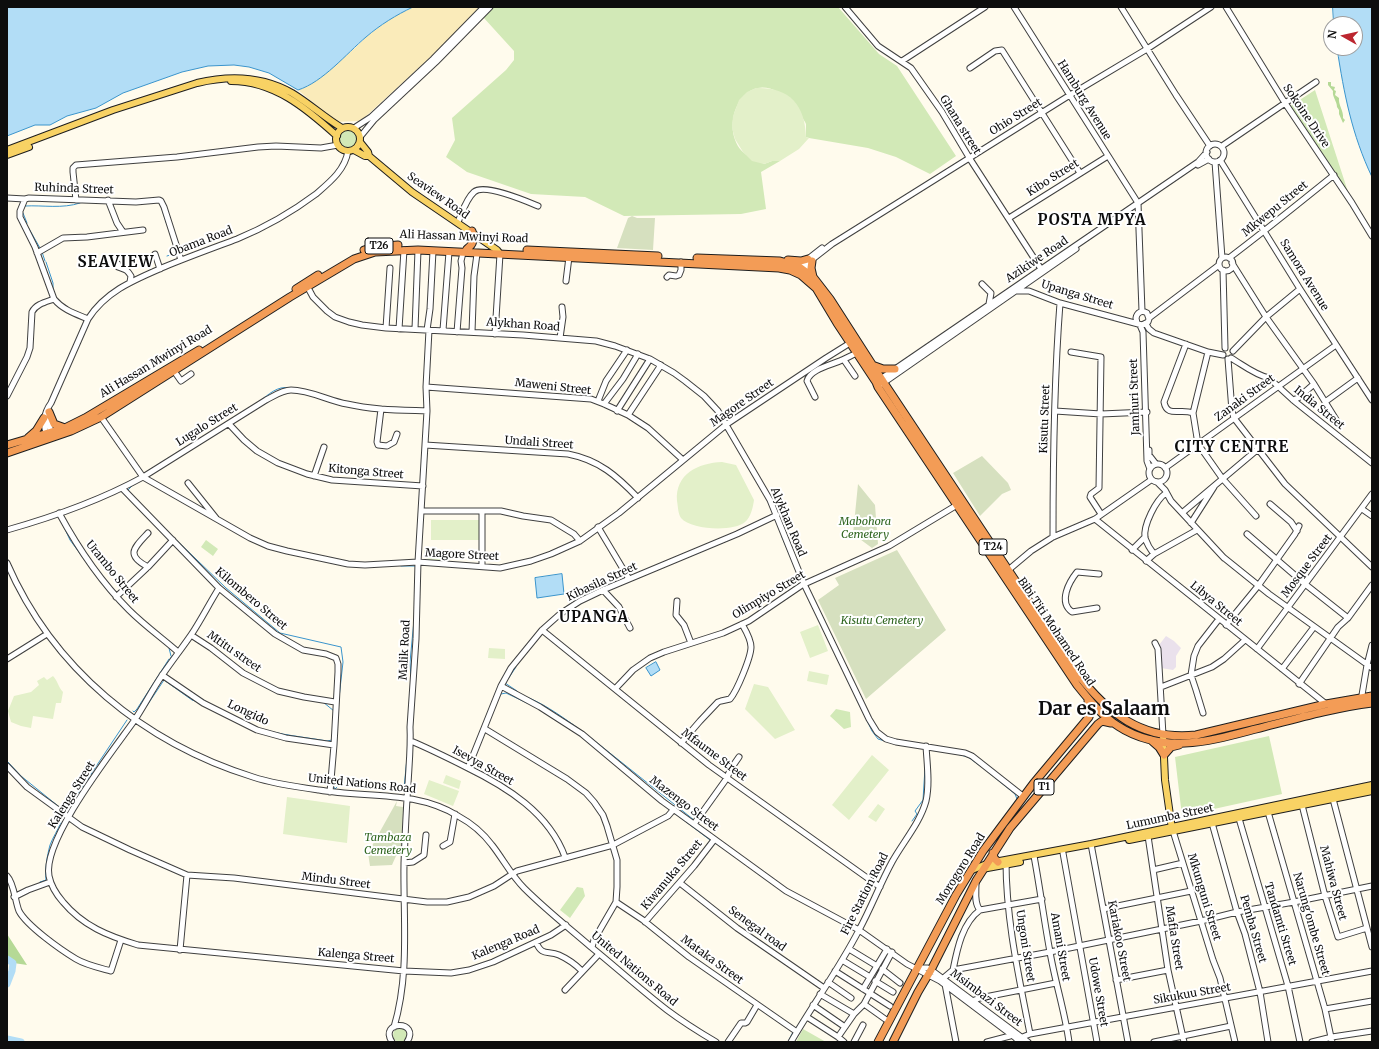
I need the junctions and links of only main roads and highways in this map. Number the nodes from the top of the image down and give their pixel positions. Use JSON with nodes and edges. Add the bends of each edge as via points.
{"nodes":[{"id":1,"x":342,"y":128,"type":"junction"},
{"id":2,"x":337,"y":136,"type":"junction"},
{"id":3,"x":360,"y":139,"type":"junction"},
{"id":4,"x":7,"y":150,"type":"edge"},
{"id":5,"x":351,"y":150,"type":"junction"},
{"id":6,"x":7,"y":155,"type":"edge"},
{"id":7,"x":370,"y":156,"type":"junction"},
{"id":8,"x":472,"y":232,"type":"junction"},
{"id":9,"x":465,"y":251,"type":"junction"},
{"id":10,"x":498,"y":252,"type":"junction"},
{"id":11,"x":780,"y":261,"type":"junction"},
{"id":12,"x":801,"y":271,"type":"junction"},
{"id":13,"x":813,"y":277,"type":"junction"},
{"id":14,"x":306,"y":285,"type":"junction"},
{"id":15,"x":872,"y":364,"type":"junction"},
{"id":16,"x":895,"y":369,"type":"road end"},
{"id":17,"x":880,"y":383,"type":"junction"},
{"id":18,"x":50,"y":412,"type":"road end"},
{"id":19,"x":44,"y":418,"type":"road end"},
{"id":20,"x":65,"y":428,"type":"junction"},
{"id":21,"x":49,"y":436,"type":"junction"},
{"id":22,"x":25,"y":440,"type":"junction"},
{"id":23,"x":7,"y":445,"type":"edge"},
{"id":24,"x":7,"y":453,"type":"edge"},
{"id":25,"x":1006,"y":572,"type":"junction"},
{"id":26,"x":1372,"y":696,"type":"edge"},
{"id":27,"x":1086,"y":697,"type":"junction"},
{"id":28,"x":1361,"y":701,"type":"junction"},
{"id":29,"x":1372,"y":703,"type":"edge"},
{"id":30,"x":1117,"y":726,"type":"junction"},
{"id":31,"x":1163,"y":738,"type":"junction"},
{"id":32,"x":1150,"y":739,"type":"junction"},
{"id":33,"x":1183,"y":744,"type":"junction"},
{"id":34,"x":1164,"y":755,"type":"junction"},
{"id":35,"x":1371,"y":790,"type":"edge"},
{"id":36,"x":1238,"y":815,"type":"junction"},
{"id":37,"x":1172,"y":829,"type":"junction"},
{"id":38,"x":1091,"y":846,"type":"junction"},
{"id":39,"x":993,"y":853,"type":"junction"},
{"id":40,"x":1034,"y":857,"type":"junction"},
{"id":41,"x":998,"y":862,"type":"junction"},
{"id":42,"x":1006,"y":863,"type":"junction"},
{"id":43,"x":984,"y":867,"type":"junction"},
{"id":44,"x":972,"y":870,"type":"junction"},
{"id":45,"x":878,"y":1042,"type":"edge"},
{"id":46,"x":893,"y":1042,"type":"edge"}],
"edges":[{"from":1,"to":2,"type":"main road"},
{"from":1,"to":3,"type":"main road","via":[[354,128],[358,131]]},
{"from":1,"to":4,"type":"main road","via":[[279,86],[256,79],[233,77],[211,79],[113,110]]},
{"from":2,"to":5,"type":"main road","via":[[338,145],[343,150]]},
{"from":2,"to":6,"type":"main road","via":[[305,109],[277,91],[250,83],[222,82],[198,86],[114,114]]},
{"from":3,"to":5,"type":"main road"},
{"from":3,"to":7,"type":"main road","name":"Seaview Road"},
{"from":5,"to":7,"type":"main road","name":"Seaview Road"},
{"from":7,"to":8,"type":"main road","name":"Seaview Road","via":[[412,192]]},
{"from":8,"to":9,"type":"highway","via":[[474,241]]},
{"from":8,"to":10,"type":"main road","name":"Seaview Road"},
{"from":9,"to":10,"type":"highway","name":"Ali Hassan Mwinyi Road","number":"T26"},
{"from":9,"to":10,"type":"highway","name":"Ali Hassan Mwinyi Road","number":"T26","via":[[477,254]]},
{"from":9,"to":14,"type":"highway","name":"Ali Hassan Mwinyi Road","number":"T26","via":[[404,250],[365,254]]},
{"from":9,"to":14,"type":"highway","name":"Ali Hassan Mwinyi Road","number":"T26","via":[[417,246],[374,247],[351,255]]},
{"from":10,"to":11,"type":"highway","name":"Ali Hassan Mwinyi Road","number":"T26"},
{"from":10,"to":12,"type":"highway","name":"Ali Hassan Mwinyi Road","number":"T26","via":[[774,267]]},
{"from":11,"to":12,"type":"highway","name":"Ali Hassan Mwinyi Road","number":"T26"},
{"from":11,"to":13,"type":"highway","via":[[810,260]]},
{"from":12,"to":13,"type":"highway","name":"Bibi Titi Mohamed Road","number":"T24"},
{"from":12,"to":17,"type":"highway","name":"Bibi Titi Mohamed Road","number":"T24","via":[[816,288],[850,343]]},
{"from":13,"to":15,"type":"highway","name":"Bibi Titi Mohamed Road","number":"T24","via":[[830,298]]},
{"from":14,"to":20,"type":"highway","name":"Ali Hassan Mwinyi Road","number":"T26"},
{"from":14,"to":21,"type":"highway","name":"Ali Hassan Mwinyi Road","number":"T26","via":[[101,417],[83,426]]},
{"from":15,"to":16,"type":"highway","via":[[883,369]]},
{"from":15,"to":17,"type":"highway","name":"Bibi Titi Mohamed Road","number":"T24"},
{"from":17,"to":25,"type":"highway","name":"Bibi Titi Mohamed Road","number":"T24"},
{"from":17,"to":25,"type":"highway","name":"Bibi Titi Mohamed Road","number":"T24","via":[[957,505]]},
{"from":18,"to":20,"type":"highway","via":[[54,424]]},
{"from":19,"to":22,"type":"highway","via":[[36,431]]},
{"from":20,"to":21,"type":"highway","name":"Ali Hassan Mwinyi Road","number":"T26"},
{"from":21,"to":22,"type":"highway","name":"Ali Hassan Mwinyi Road","number":"T26"},
{"from":21,"to":24,"type":"highway","name":"Ali Hassan Mwinyi Road","number":"T26"},
{"from":22,"to":23,"type":"highway","name":"Ali Hassan Mwinyi Road","number":"T26"},
{"from":25,"to":27,"type":"highway","name":"Bibi Titi Mohamed Road","number":"T24"},
{"from":25,"to":31,"type":"highway","name":"Bibi Titi Mohamed Road","number":"T24","via":[[1097,698],[1135,726]]},
{"from":26,"to":28,"type":"highway","name":"Bibi Titi Mohamed Road","number":"T24"},
{"from":27,"to":30,"type":"highway","name":"Bibi Titi Mohamed Road","number":"T24"},
{"from":27,"to":44,"type":"highway","name":"Morogoro Road","number":"T1","via":[[1090,703],[1089,717],[1033,784]]},
{"from":28,"to":29,"type":"highway","name":"Bibi Titi Mohamed Road","number":"T24"},
{"from":28,"to":31,"type":"highway","name":"Bibi Titi Mohamed Road","number":"T24","via":[[1326,704],[1196,735]]},
{"from":28,"to":33,"type":"highway","name":"Bibi Titi Mohamed Road","number":"T24","via":[[1201,742]]},
{"from":30,"to":32,"type":"highway","name":"Bibi Titi Mohamed Road","number":"T24"},
{"from":30,"to":39,"type":"highway","name":"Morogoro Road","number":"T1","via":[[1107,721],[1098,724],[1010,828]]},
{"from":31,"to":32,"type":"highway","name":"Bibi Titi Mohamed Road","number":"T24"},
{"from":31,"to":33,"type":"highway","name":"Bibi Titi Mohamed Road","number":"T24"},
{"from":31,"to":34,"type":"main road","name":"Mkunguni Street"},
{"from":32,"to":34,"type":"highway"},
{"from":33,"to":34,"type":"highway","via":[[1171,748]]},
{"from":34,"to":37,"type":"main road","name":"Mkunguni Street"},
{"from":35,"to":36,"type":"main road","name":"Lumumba Street"},
{"from":35,"to":36,"type":"main road","name":"Lumumba Street","via":[[1268,812]]},
{"from":36,"to":37,"type":"main road","name":"Lumumba Street"},
{"from":36,"to":37,"type":"main road","name":"Lumumba Street","via":[[1212,823]]},
{"from":37,"to":38,"type":"main road","name":"Lumumba Street"},
{"from":37,"to":38,"type":"main road","name":"Lumumba Street"},
{"from":38,"to":40,"type":"main road","name":"Lumumba Street"},
{"from":38,"to":40,"type":"main road","name":"Lumumba Street"},
{"from":39,"to":41,"type":"highway"},
{"from":39,"to":43,"type":"highway","name":"Morogoro Road","number":"T1"},
{"from":40,"to":42,"type":"main road","name":"Lumumba Street"},
{"from":41,"to":42,"type":"main road","name":"Lumumba Street"},
{"from":41,"to":43,"type":"main road","name":"Lumumba Street"},
{"from":42,"to":43,"type":"main road","name":"Lumumba Street"},
{"from":43,"to":44,"type":"main road","name":"Lumumba Street"},
{"from":43,"to":46,"type":"highway","name":"Morogoro Road","number":"T1"},
{"from":44,"to":45,"type":"highway","name":"Morogoro Road","number":"T1","via":[[916,968]]}]}
